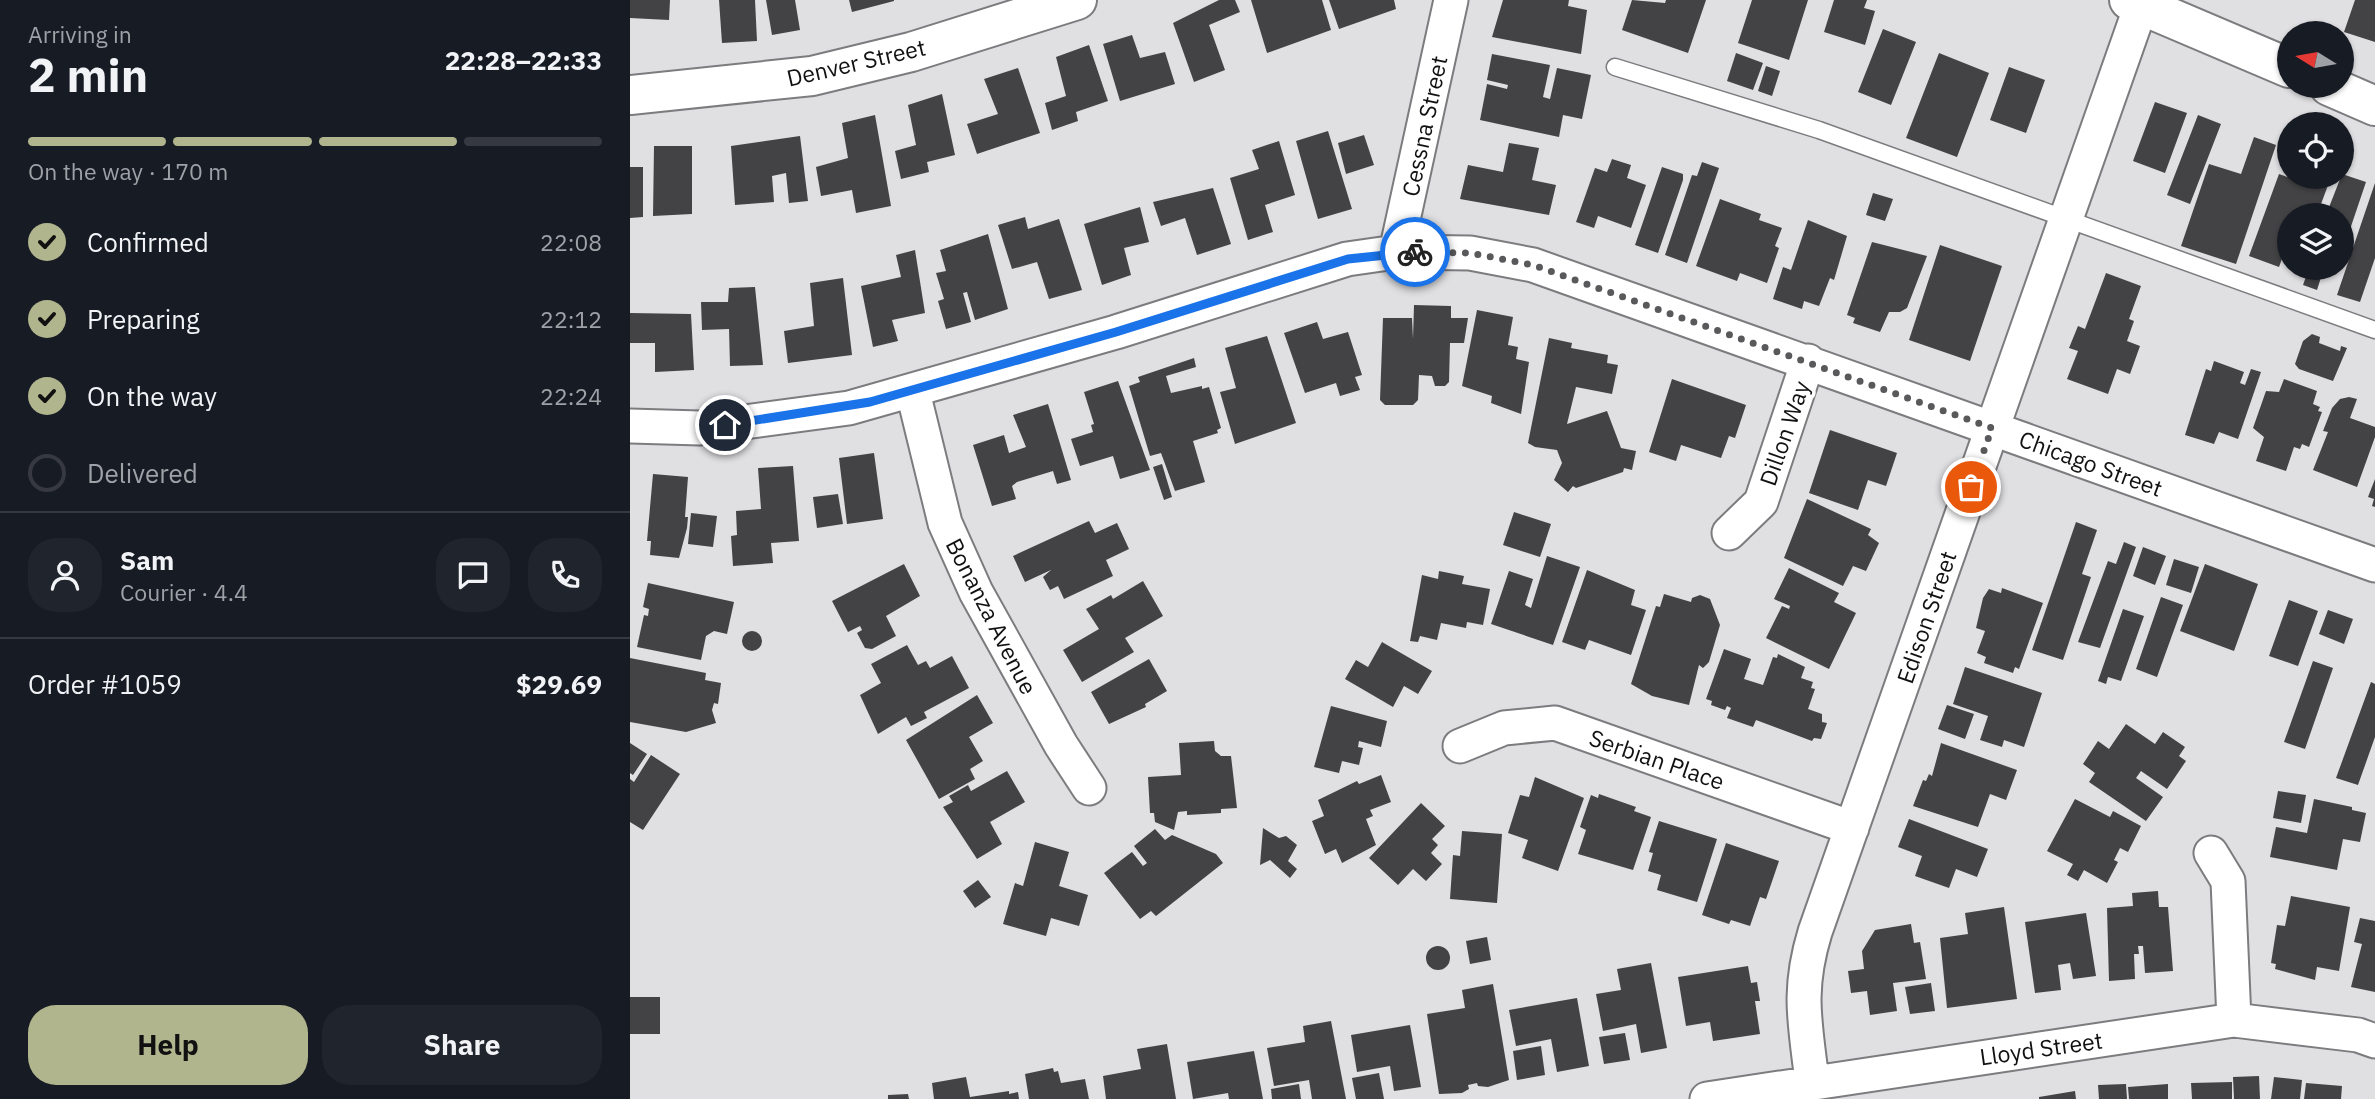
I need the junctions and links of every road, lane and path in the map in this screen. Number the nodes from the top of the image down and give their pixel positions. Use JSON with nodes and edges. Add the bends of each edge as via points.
{"nodes":[{"id":1,"x":1077,"y":0,"type":"edge"},
{"id":2,"x":1451,"y":0,"type":"edge"},
{"id":3,"x":2138,"y":2,"type":"edge"},
{"id":4,"x":2277,"y":63,"type":"edge"},
{"id":5,"x":1615,"y":67,"type":"dead end"},
{"id":6,"x":630,"y":95,"type":"edge"},
{"id":7,"x":2354,"y":97,"type":"edge"},
{"id":8,"x":2375,"y":106,"type":"edge"},
{"id":9,"x":2065,"y":218,"type":"junction"},
{"id":10,"x":1396,"y":252,"type":"junction"},
{"id":11,"x":2375,"y":330,"type":"edge"},
{"id":12,"x":1808,"y":361,"type":"junction"},
{"id":13,"x":913,"y":392,"type":"junction"},
{"id":14,"x":630,"y":426,"type":"edge"},
{"id":15,"x":1992,"y":428,"type":"junction"},
{"id":16,"x":1729,"y":533,"type":"dead end"},
{"id":17,"x":2375,"y":565,"type":"edge"},
{"id":18,"x":1460,"y":746,"type":"dead end"},
{"id":19,"x":1089,"y":788,"type":"dead end"},
{"id":20,"x":1852,"y":828,"type":"junction"},
{"id":21,"x":2211,"y":853,"type":"dead end"},
{"id":22,"x":2234,"y":1020,"type":"junction"},
{"id":23,"x":2375,"y":1041,"type":"edge"},
{"id":24,"x":1812,"y":1081,"type":"junction"},
{"id":25,"x":1707,"y":1099,"type":"edge"}],
"edges":[{"from":1,"to":6,"type":"street","name":"Denver Street","via":[[911,52],[812,76]]},
{"from":2,"to":10,"type":"street","name":"Cessna Street"},
{"from":3,"to":4,"type":"street"},
{"from":3,"to":9,"type":"street","name":"Edison Street"},
{"from":5,"to":9,"type":"lane","via":[[1819,130]]},
{"from":7,"to":8,"type":"street"},
{"from":9,"to":11,"type":"lane"},
{"from":9,"to":15,"type":"street","name":"Edison Street"},
{"from":10,"to":12,"type":"street","name":"Chicago Street","via":[[1470,253],[1533,265]]},
{"from":10,"to":13,"type":"street","name":"Chicago Street","via":[[1348,259]]},
{"from":12,"to":15,"type":"street","name":"Chicago Street"},
{"from":12,"to":16,"type":"street","name":"Dillon Way","via":[[1761,502]]},
{"from":13,"to":14,"type":"street","name":"Chicago Street","via":[[849,408],[700,428]]},
{"from":13,"to":19,"type":"street","name":"Bonanza Avenue","via":[[941,510],[955,546],[982,604]]},
{"from":15,"to":17,"type":"street","name":"Chicago Street"},
{"from":15,"to":20,"type":"street","name":"Edison Street"},
{"from":18,"to":20,"type":"street","name":"Serbian Place","via":[[1504,727],[1555,723]]},
{"from":20,"to":24,"type":"street","name":"Edison Street","via":[[1805,963],[1802,995]]},
{"from":21,"to":22,"type":"street","via":[[2228,881]]},
{"from":22,"to":23,"type":"street","name":"Lloyd Street"},
{"from":22,"to":24,"type":"street","name":"Lloyd Street"},
{"from":24,"to":25,"type":"street","name":"Lloyd Street"}]}
